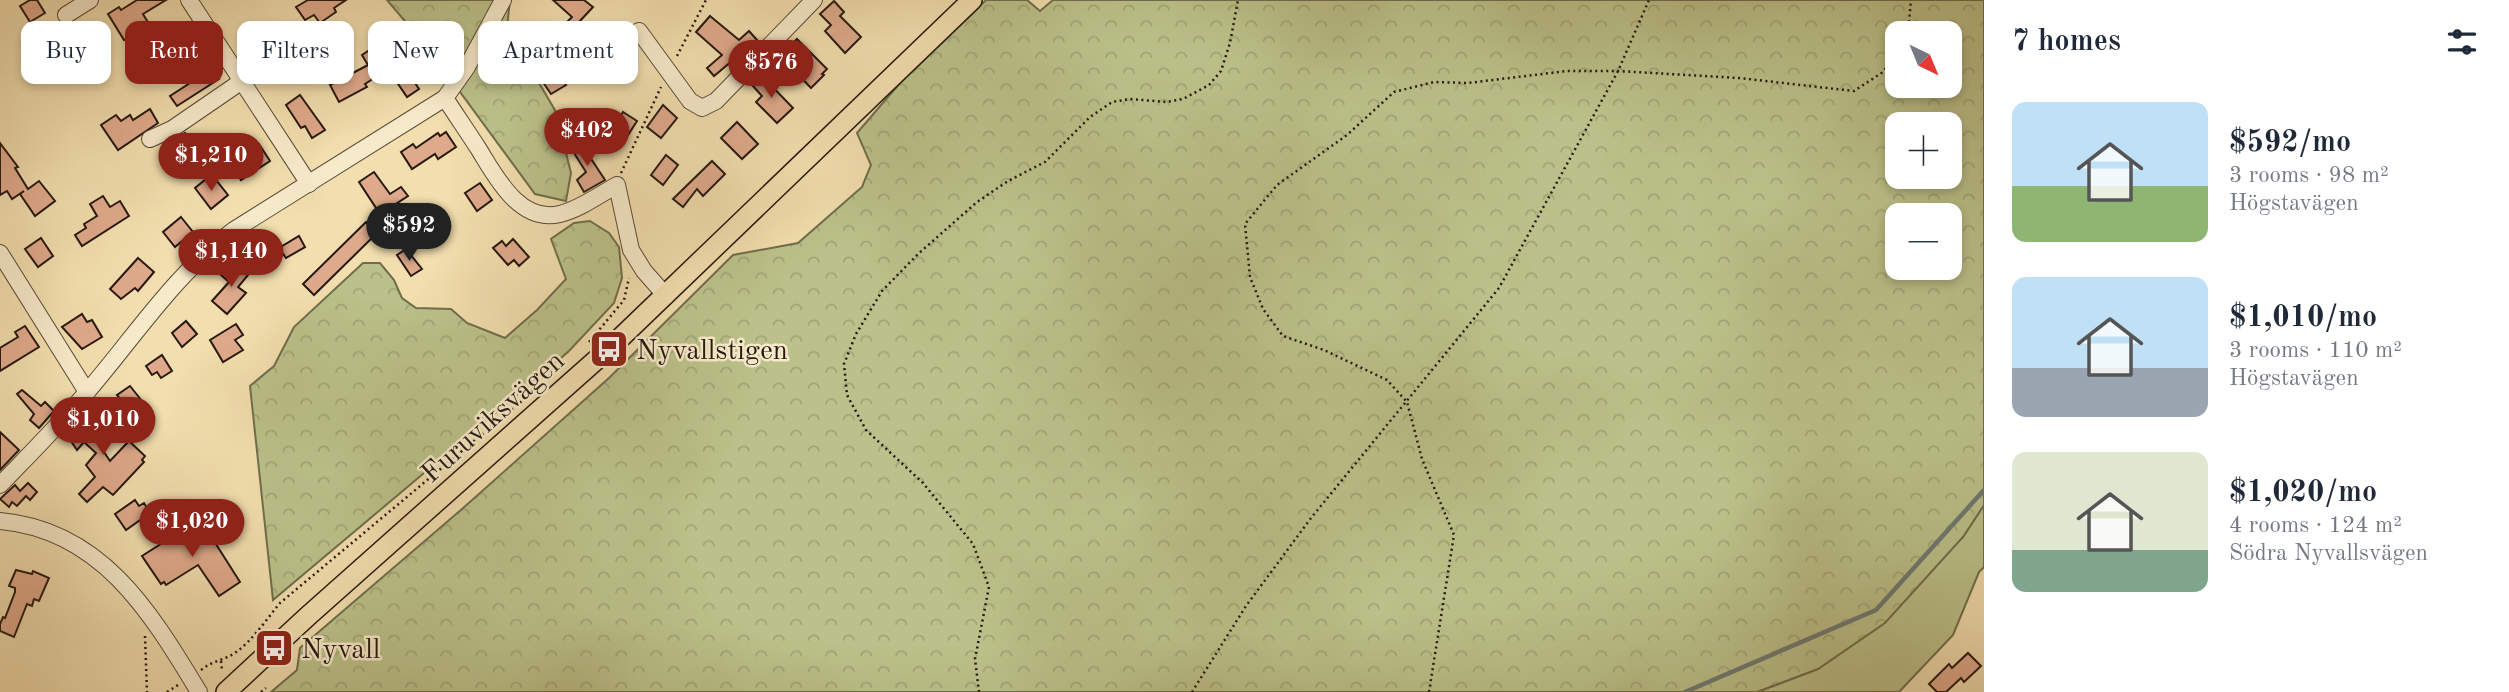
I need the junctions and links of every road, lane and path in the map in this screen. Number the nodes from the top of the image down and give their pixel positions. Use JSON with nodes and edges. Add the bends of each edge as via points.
{"nodes":[{"id":1,"x":90,"y":0,"type":"edge"},
{"id":2,"x":189,"y":0,"type":"edge"},
{"id":3,"x":503,"y":0,"type":"edge"},
{"id":4,"x":706,"y":0,"type":"edge"},
{"id":5,"x":814,"y":0,"type":"edge"},
{"id":6,"x":1238,"y":0,"type":"edge"},
{"id":7,"x":1649,"y":0,"type":"edge"},
{"id":8,"x":1911,"y":0,"type":"edge"},
{"id":9,"x":963,"y":3,"type":"edge"},
{"id":10,"x":66,"y":15,"type":"dead end"},
{"id":11,"x":1909,"y":21,"type":"edge"},
{"id":12,"x":639,"y":31,"type":"dead end"},
{"id":13,"x":1885,"y":69,"type":"edge"},
{"id":14,"x":1618,"y":71,"type":"junction"},
{"id":15,"x":669,"y":72,"type":"junction"},
{"id":16,"x":237,"y":73,"type":"edge"},
{"id":17,"x":238,"y":84,"type":"edge"},
{"id":18,"x":244,"y":84,"type":"edge"},
{"id":19,"x":445,"y":98,"type":"junction"},
{"id":20,"x":150,"y":139,"type":"dead end"},
{"id":21,"x":309,"y":184,"type":"junction"},
{"id":22,"x":617,"y":185,"type":"junction"},
{"id":23,"x":631,"y":250,"type":"junction"},
{"id":24,"x":0,"y":253,"type":"edge"},
{"id":25,"x":666,"y":296,"type":"junction"},
{"id":26,"x":582,"y":351,"type":"dead end"},
{"id":27,"x":539,"y":387,"type":"dead end"},
{"id":28,"x":87,"y":392,"type":"junction"},
{"id":29,"x":1406,"y":402,"type":"junction"},
{"id":30,"x":0,"y":485,"type":"edge"},
{"id":31,"x":0,"y":521,"type":"edge"},
{"id":32,"x":156,"y":626,"type":"junction"},
{"id":33,"x":222,"y":670,"type":"dead end"},
{"id":34,"x":266,"y":688,"type":"dead end"},
{"id":35,"x":147,"y":692,"type":"edge"},
{"id":36,"x":199,"y":692,"type":"edge"},
{"id":37,"x":226,"y":692,"type":"edge"},
{"id":38,"x":261,"y":692,"type":"edge"},
{"id":39,"x":979,"y":692,"type":"edge"},
{"id":40,"x":1192,"y":692,"type":"edge"},
{"id":41,"x":1429,"y":692,"type":"edge"}],
"edges":[{"from":1,"to":10,"type":"street"},
{"from":2,"to":16,"type":"street"},
{"from":3,"to":19,"type":"street"},
{"from":4,"to":15,"type":"path"},
{"from":5,"to":15,"type":"street","via":[[710,106],[702,108],[690,101]]},
{"from":6,"to":39,"type":"path","via":[[1221,71],[1209,85],[1166,102],[1112,102],[1090,117],[1045,162],[977,202],[882,291],[844,364],[847,395],[866,430],[923,483],[973,544],[989,587],[975,659]]},
{"from":7,"to":14,"type":"path"},
{"from":8,"to":11,"type":"path"},
{"from":9,"to":25,"type":"main road","name":"Furuviksvägen"},
{"from":12,"to":15,"type":"street"},
{"from":13,"to":14,"type":"path","via":[[1854,91]]},
{"from":14,"to":29,"type":"path","via":[[1499,288]]},
{"from":14,"to":29,"type":"path","via":[[1434,82],[1394,92],[1347,135],[1277,185],[1245,224],[1250,277],[1283,336],[1387,380]]},
{"from":15,"to":22,"type":"path"},
{"from":17,"to":20,"type":"street"},
{"from":18,"to":21,"type":"street"},
{"from":19,"to":21,"type":"street"},
{"from":19,"to":22,"type":"street","via":[[500,183],[530,211],[558,215]]},
{"from":21,"to":28,"type":"street","via":[[201,256]]},
{"from":22,"to":23,"type":"street"},
{"from":23,"to":25,"type":"street"},
{"from":23,"to":26,"type":"path","via":[[624,300]]},
{"from":24,"to":28,"type":"street"},
{"from":25,"to":37,"type":"main road","name":"Furuviksvägen"},
{"from":27,"to":33,"type":"path","via":[[280,603],[248,642],[221,661]]},
{"from":28,"to":30,"type":"street"},
{"from":29,"to":40,"type":"path","via":[[1254,595]]},
{"from":29,"to":41,"type":"path","via":[[1422,459],[1454,535]]},
{"from":31,"to":32,"type":"street","via":[[54,533],[88,551],[122,581]]},
{"from":32,"to":35,"type":"path","via":[[145,636]]},
{"from":32,"to":36,"type":"street"},
{"from":34,"to":38,"type":"path"}]}
